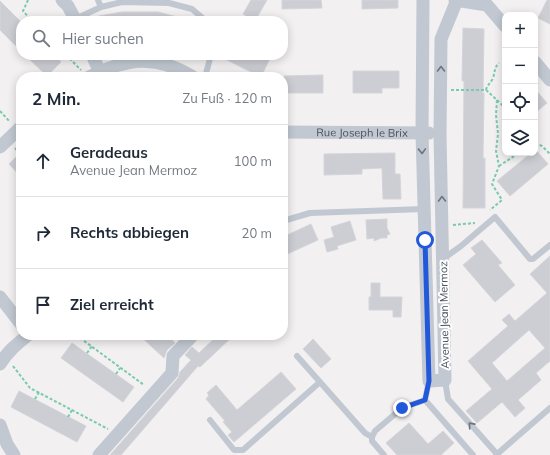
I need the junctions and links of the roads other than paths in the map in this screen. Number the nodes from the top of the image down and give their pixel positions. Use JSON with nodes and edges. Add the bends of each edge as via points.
{"nodes":[{"id":1,"x":62,"y":0,"type":"edge"},
{"id":2,"x":98,"y":0,"type":"edge"},
{"id":3,"x":423,"y":0,"type":"edge"},
{"id":4,"x":456,"y":0,"type":"edge"},
{"id":5,"x":488,"y":2,"type":"edge"},
{"id":6,"x":101,"y":8,"type":"junction"},
{"id":7,"x":74,"y":16,"type":"edge"},
{"id":8,"x":84,"y":16,"type":"edge"},
{"id":9,"x":200,"y":16,"type":"edge"},
{"id":10,"x":502,"y":22,"type":"edge"},
{"id":11,"x":92,"y":60,"type":"edge"},
{"id":12,"x":209,"y":60,"type":"edge"},
{"id":13,"x":538,"y":66,"type":"edge"},
{"id":14,"x":91,"y":72,"type":"edge"},
{"id":15,"x":94,"y":72,"type":"edge"},
{"id":16,"x":185,"y":72,"type":"edge"},
{"id":17,"x":206,"y":72,"type":"edge"},
{"id":18,"x":550,"y":80,"type":"edge"},
{"id":19,"x":16,"y":131,"type":"edge"},
{"id":20,"x":288,"y":132,"type":"edge"},
{"id":21,"x":422,"y":133,"type":"junction"},
{"id":22,"x":440,"y":134,"type":"junction"},
{"id":23,"x":0,"y":147,"type":"edge"},
{"id":24,"x":424,"y":209,"type":"junction"},
{"id":25,"x":288,"y":220,"type":"edge"},
{"id":26,"x":550,"y":245,"type":"edge"},
{"id":27,"x":443,"y":259,"type":"junction"},
{"id":28,"x":0,"y":297,"type":"edge"},
{"id":29,"x":16,"y":318,"type":"edge"},
{"id":30,"x":22,"y":340,"type":"edge"},
{"id":31,"x":188,"y":340,"type":"edge"},
{"id":32,"x":297,"y":356,"type":"dead end"},
{"id":33,"x":2,"y":360,"type":"edge"},
{"id":34,"x":445,"y":380,"type":"junction"},
{"id":35,"x":429,"y":381,"type":"junction"},
{"id":36,"x":320,"y":382,"type":"junction"},
{"id":37,"x":425,"y":400,"type":"junction"},
{"id":38,"x":550,"y":408,"type":"edge"},
{"id":39,"x":210,"y":420,"type":"dead end"},
{"id":40,"x":0,"y":425,"type":"edge"},
{"id":41,"x":372,"y":437,"type":"junction"},
{"id":42,"x":380,"y":454,"type":"edge"},
{"id":43,"x":497,"y":454,"type":"edge"},
{"id":44,"x":14,"y":455,"type":"edge"},
{"id":45,"x":99,"y":455,"type":"edge"},
{"id":46,"x":474,"y":455,"type":"edge"}],
"edges":[{"from":1,"to":7,"type":"street"},
{"from":2,"to":6,"type":"lane"},
{"from":3,"to":21,"type":"street","name":"Avenue Jean Mermoz"},
{"from":4,"to":5,"type":"street"},
{"from":22,"to":4,"type":"street","name":"Avenue Jean Mermoz","one_way":true,"via":[[441,39]]},
{"from":5,"to":10,"type":"street"},
{"from":6,"to":8,"type":"lane"},
{"from":6,"to":9,"type":"lane","via":[[122,2],[169,3],[192,9]]},
{"from":11,"to":14,"type":"street"},
{"from":12,"to":17,"type":"lane"},
{"from":13,"to":18,"type":"street"},
{"from":15,"to":16,"type":"street","via":[[137,61],[158,62]]},
{"from":19,"to":23,"type":"street"},
{"from":20,"to":21,"type":"street","name":"Rue Joseph le Brix"},
{"from":21,"to":22,"type":"street","name":"Rue Joseph le Brix"},
{"from":21,"to":24,"type":"street","name":"Avenue Jean Mermoz","one_way":true},
{"from":27,"to":22,"type":"street","name":"Avenue Jean Mermoz","one_way":true},
{"from":24,"to":25,"type":"lane","via":[[310,214]]},
{"from":24,"to":35,"type":"street","name":"Avenue Jean Mermoz"},
{"from":26,"to":27,"type":"lane","via":[[533,260],[530,259],[495,217]]},
{"from":27,"to":34,"type":"street","name":"Avenue Jean Mermoz"},
{"from":28,"to":29,"type":"street"},
{"from":30,"to":33,"type":"street"},
{"from":31,"to":45,"type":"street","via":[[173,356],[172,373]]},
{"from":32,"to":36,"type":"lane"},
{"from":34,"to":35,"type":"street","name":"Avenue Jean Mermoz"},
{"from":43,"to":34,"type":"lane","one_way":true,"via":[[448,399]]},
{"from":35,"to":37,"type":"lane"},
{"from":36,"to":39,"type":"lane","via":[[243,450],[234,450]]},
{"from":36,"to":41,"type":"lane","via":[[365,433]]},
{"from":37,"to":41,"type":"lane","via":[[402,408]]},
{"from":37,"to":46,"type":"lane"},
{"from":38,"to":43,"type":"lane"},
{"from":40,"to":44,"type":"street"},
{"from":41,"to":42,"type":"lane"}]}
